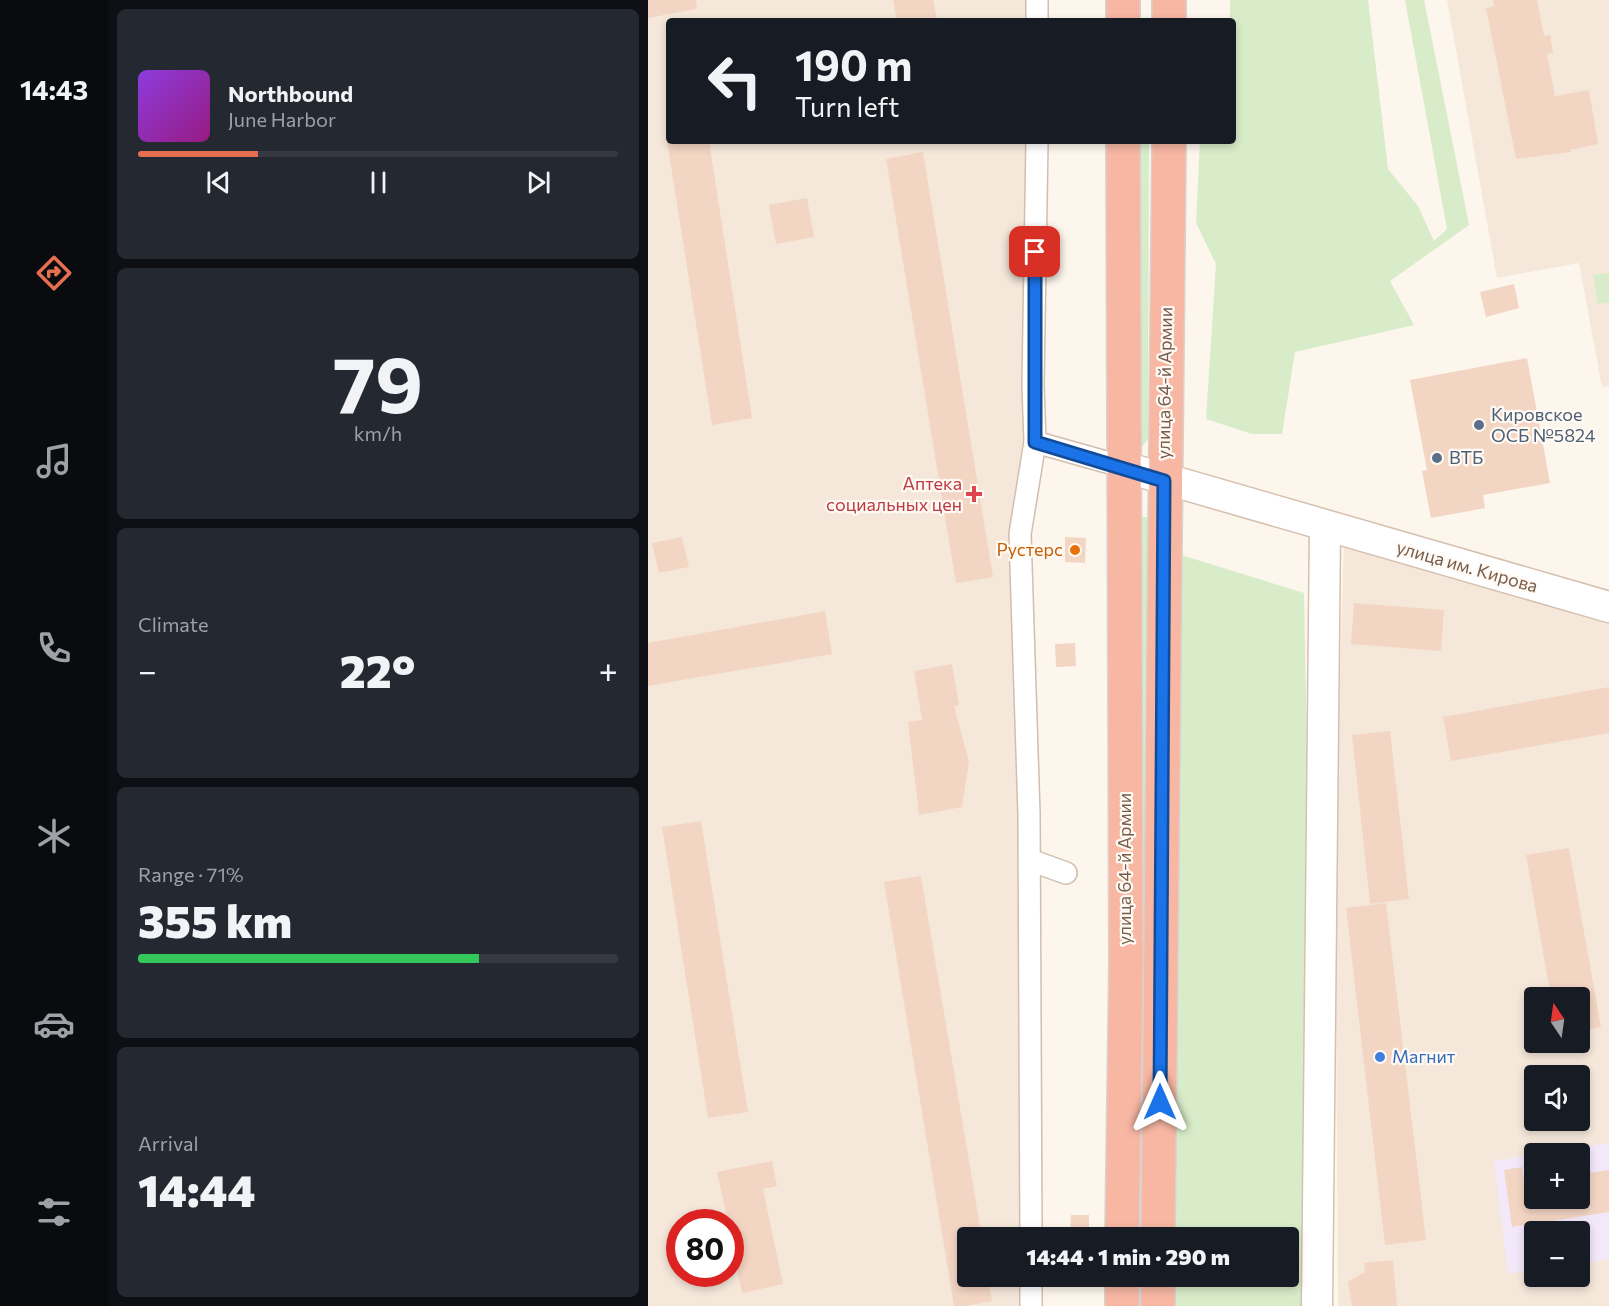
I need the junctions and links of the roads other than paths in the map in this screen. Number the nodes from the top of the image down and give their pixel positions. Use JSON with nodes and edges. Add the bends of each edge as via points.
{"nodes":[{"id":1,"x":1037,"y":0,"type":"edge"},
{"id":2,"x":1123,"y":0,"type":"edge"},
{"id":3,"x":1169,"y":0,"type":"edge"},
{"id":4,"x":1037,"y":18,"type":"edge"},
{"id":5,"x":1123,"y":18,"type":"edge"},
{"id":6,"x":1169,"y":18,"type":"edge"},
{"id":7,"x":1037,"y":144,"type":"edge"},
{"id":8,"x":1123,"y":144,"type":"edge"},
{"id":9,"x":1169,"y":144,"type":"edge"},
{"id":10,"x":1035,"y":442,"type":"junction"},
{"id":11,"x":1124,"y":467,"type":"junction"},
{"id":12,"x":1164,"y":481,"type":"junction"},
{"id":13,"x":1325,"y":527,"type":"junction"},
{"id":14,"x":1609,"y":607,"type":"edge"},
{"id":15,"x":1030,"y":860,"type":"junction"},
{"id":16,"x":1066,"y":873,"type":"dead end"},
{"id":17,"x":1031,"y":1227,"type":"edge"},
{"id":18,"x":1122,"y":1227,"type":"edge"},
{"id":19,"x":1158,"y":1227,"type":"edge"},
{"id":20,"x":1031,"y":1287,"type":"edge"},
{"id":21,"x":1122,"y":1287,"type":"edge"},
{"id":22,"x":1158,"y":1287,"type":"edge"},
{"id":23,"x":1031,"y":1306,"type":"edge"},
{"id":24,"x":1122,"y":1306,"type":"edge"},
{"id":25,"x":1158,"y":1306,"type":"edge"},
{"id":26,"x":1317,"y":1306,"type":"edge"}],
"edges":[{"from":1,"to":4,"type":"street"},
{"from":2,"to":5,"type":"highway"},
{"from":3,"to":6,"type":"highway"},
{"from":7,"to":10,"type":"street"},
{"from":8,"to":11,"type":"highway","name":"улица 64-й Армии"},
{"from":9,"to":12,"type":"highway","name":"улица 64-й Армии"},
{"from":10,"to":11,"type":"street"},
{"from":10,"to":15,"type":"street","via":[[1020,534]]},
{"from":11,"to":12,"type":"street","name":"улица им. Кирова"},
{"from":11,"to":18,"type":"highway","name":"улица 64-й Армии","via":[[1126,964]]},
{"from":12,"to":13,"type":"street","name":"улица им. Кирова"},
{"from":12,"to":19,"type":"highway","name":"улица 64-й Армии"},
{"from":13,"to":14,"type":"street","name":"улица им. Кирова"},
{"from":13,"to":26,"type":"street"},
{"from":15,"to":16,"type":"street"},
{"from":15,"to":17,"type":"street"},
{"from":20,"to":23,"type":"street"},
{"from":21,"to":24,"type":"highway"},
{"from":22,"to":25,"type":"highway"}]}
